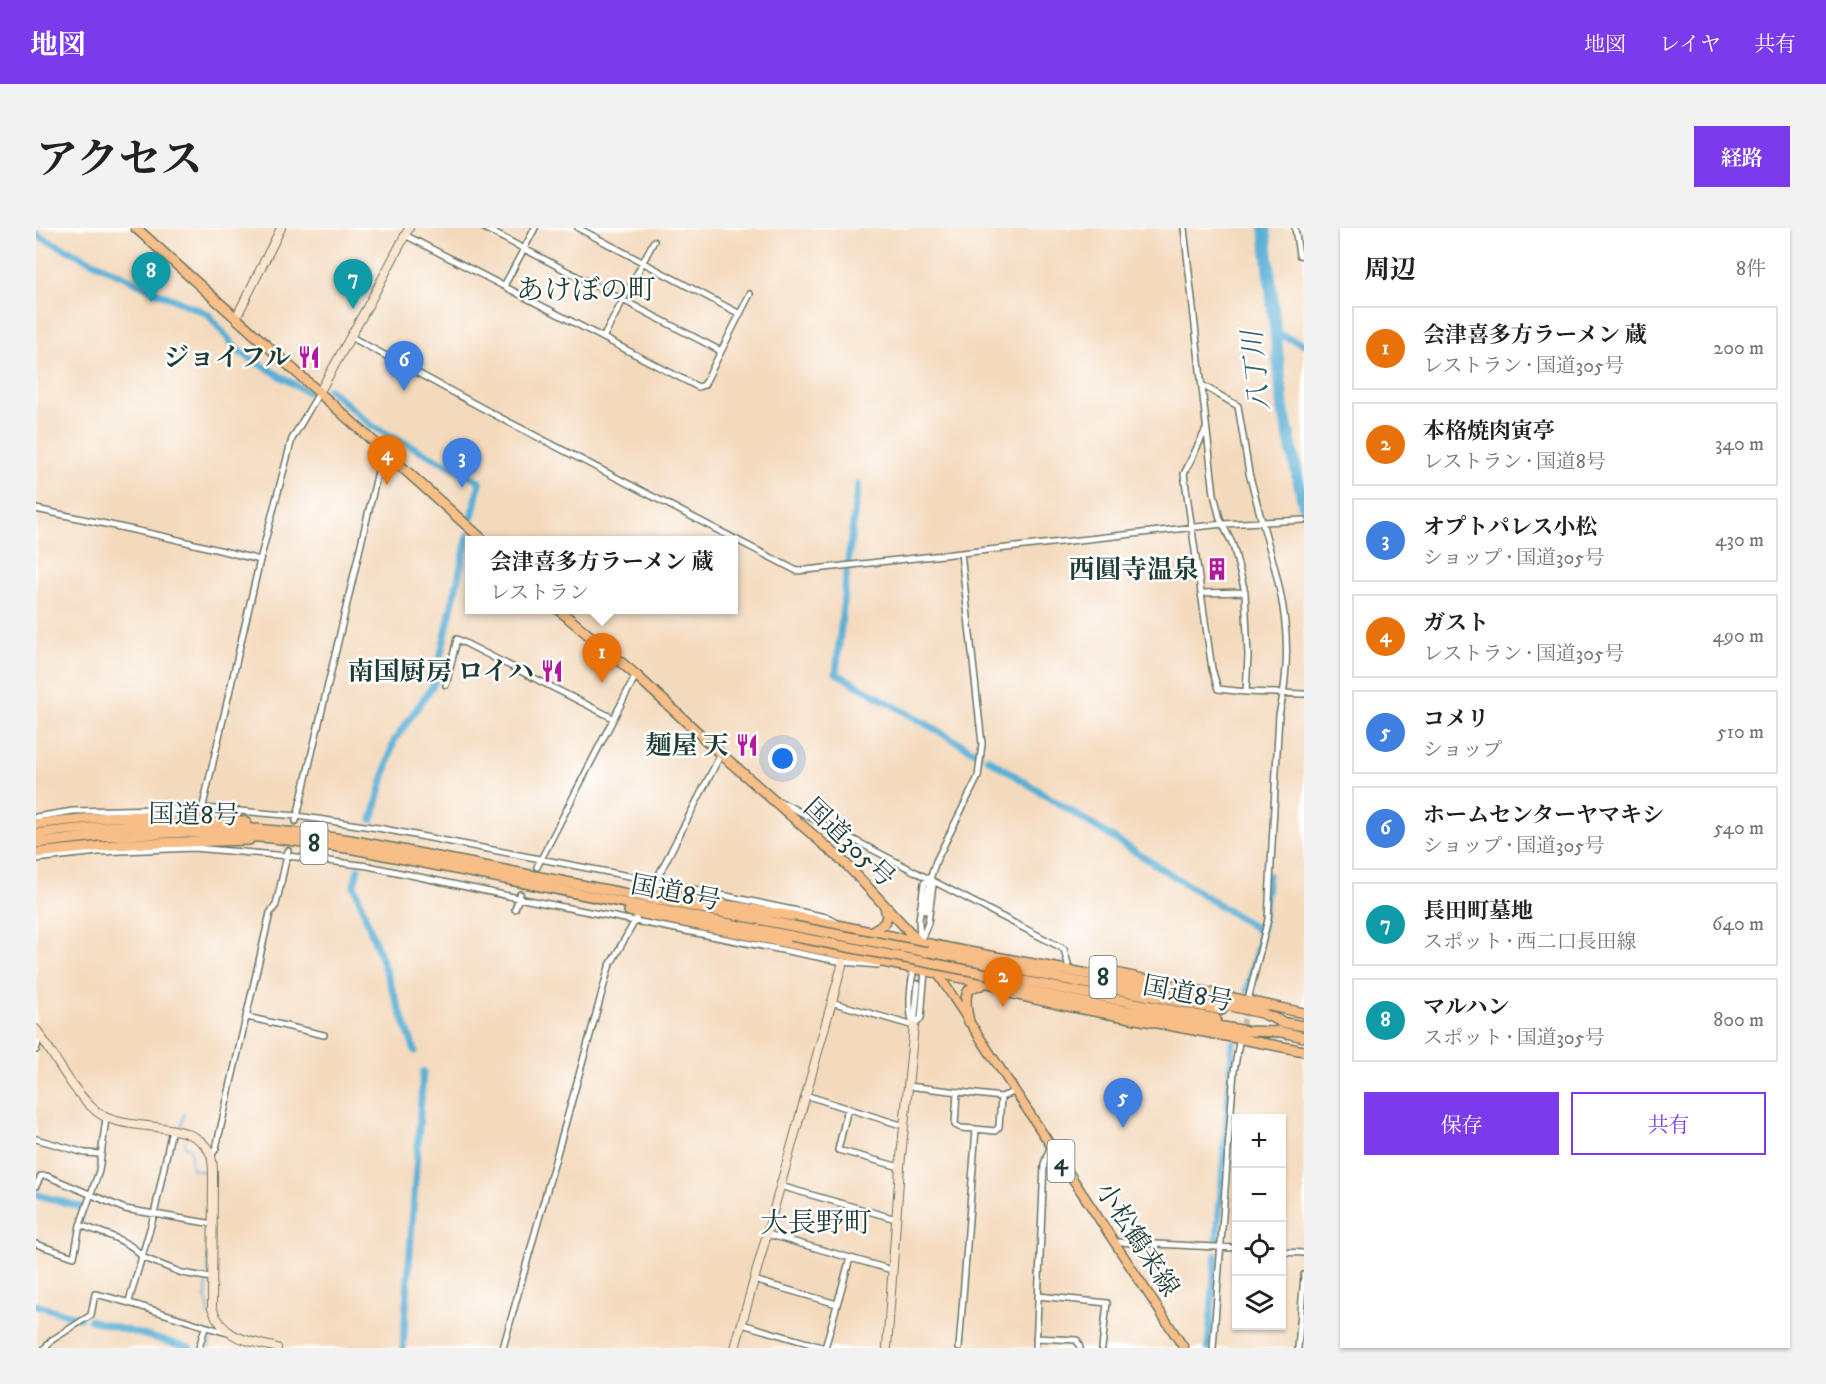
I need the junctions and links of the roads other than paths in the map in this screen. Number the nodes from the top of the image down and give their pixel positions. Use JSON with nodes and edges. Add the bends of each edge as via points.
{"nodes":[{"id":1,"x":136,"y":228,"type":"edge"},
{"id":2,"x":281,"y":228,"type":"edge"},
{"id":3,"x":484,"y":228,"type":"edge"},
{"id":4,"x":535,"y":228,"type":"edge"},
{"id":5,"x":578,"y":228,"type":"edge"},
{"id":6,"x":1184,"y":228,"type":"edge"},
{"id":7,"x":1295,"y":228,"type":"edge"},
{"id":8,"x":407,"y":231,"type":"edge"},
{"id":9,"x":654,"y":241,"type":"dead end"},
{"id":10,"x":524,"y":249,"type":"junction"},
{"id":11,"x":1304,"y":256,"type":"edge"},
{"id":12,"x":643,"y":262,"type":"junction"},
{"id":13,"x":504,"y":286,"type":"junction"},
{"id":14,"x":750,"y":294,"type":"dead end"},
{"id":15,"x":622,"y":300,"type":"junction"},
{"id":16,"x":740,"y":314,"type":"junction"},
{"id":17,"x":236,"y":318,"type":"junction"},
{"id":18,"x":351,"y":337,"type":"junction"},
{"id":19,"x":603,"y":338,"type":"junction"},
{"id":20,"x":721,"y":351,"type":"junction"},
{"id":21,"x":1202,"y":385,"type":"junction"},
{"id":22,"x":319,"y":393,"type":"junction"},
{"id":23,"x":1207,"y":428,"type":"junction"},
{"id":24,"x":383,"y":450,"type":"junction"},
{"id":25,"x":36,"y":509,"type":"edge"},
{"id":26,"x":1304,"y":520,"type":"edge"},
{"id":27,"x":1262,"y":522,"type":"junction"},
{"id":28,"x":1223,"y":524,"type":"junction"},
{"id":29,"x":1191,"y":528,"type":"junction"},
{"id":30,"x":479,"y":536,"type":"edge"},
{"id":31,"x":729,"y":536,"type":"edge"},
{"id":32,"x":738,"y":541,"type":"edge"},
{"id":33,"x":961,"y":554,"type":"junction"},
{"id":34,"x":260,"y":560,"type":"junction"},
{"id":35,"x":1245,"y":592,"type":"junction"},
{"id":36,"x":1202,"y":593,"type":"junction"},
{"id":37,"x":565,"y":614,"type":"edge"},
{"id":38,"x":636,"y":675,"type":"junction"},
{"id":39,"x":446,"y":685,"type":"dead end"},
{"id":40,"x":1246,"y":692,"type":"junction"},
{"id":41,"x":1284,"y":693,"type":"junction"},
{"id":42,"x":1304,"y":694,"type":"edge"},
{"id":43,"x":612,"y":718,"type":"junction"},
{"id":44,"x":721,"y":754,"type":"junction"},
{"id":45,"x":773,"y":798,"type":"junction"},
{"id":46,"x":202,"y":812,"type":"junction"},
{"id":47,"x":36,"y":817,"type":"edge"},
{"id":48,"x":296,"y":819,"type":"junction"},
{"id":49,"x":36,"y":824,"type":"edge"},
{"id":50,"x":286,"y":831,"type":"junction"},
{"id":51,"x":36,"y":834,"type":"edge"},
{"id":52,"x":293,"y":841,"type":"junction"},
{"id":53,"x":36,"y":843,"type":"edge"},
{"id":54,"x":36,"y":853,"type":"edge"},
{"id":55,"x":288,"y":853,"type":"junction"},
{"id":56,"x":36,"y":858,"type":"edge"},
{"id":57,"x":540,"y":860,"type":"junction"},
{"id":58,"x":537,"y":867,"type":"tunnel mouth"},
{"id":59,"x":930,"y":879,"type":"junction"},
{"id":60,"x":577,"y":884,"type":"junction"},
{"id":61,"x":654,"y":884,"type":"junction"},
{"id":62,"x":519,"y":896,"type":"junction"},
{"id":63,"x":587,"y":897,"type":"junction"},
{"id":64,"x":885,"y":903,"type":"junction"},
{"id":65,"x":515,"y":909,"type":"dead end"},
{"id":66,"x":925,"y":911,"type":"tunnel mouth"},
{"id":67,"x":635,"y":919,"type":"junction"},
{"id":68,"x":845,"y":926,"type":"junction"},
{"id":69,"x":792,"y":931,"type":"junction"},
{"id":70,"x":872,"y":931,"type":"junction"},
{"id":71,"x":920,"y":942,"type":"junction"},
{"id":72,"x":953,"y":949,"type":"junction"},
{"id":73,"x":843,"y":962,"type":"junction"},
{"id":74,"x":1068,"y":964,"type":"junction"},
{"id":75,"x":891,"y":965,"type":"junction"},
{"id":76,"x":914,"y":969,"type":"junction"},
{"id":77,"x":926,"y":972,"type":"junction"},
{"id":78,"x":938,"y":974,"type":"junction"},
{"id":79,"x":918,"y":984,"type":"tunnel mouth"},
{"id":80,"x":995,"y":985,"type":"junction"},
{"id":81,"x":1248,"y":1000,"type":"junction"},
{"id":82,"x":831,"y":1002,"type":"junction"},
{"id":83,"x":1304,"y":1012,"type":"edge"},
{"id":84,"x":247,"y":1017,"type":"junction"},
{"id":85,"x":969,"y":1022,"type":"junction"},
{"id":86,"x":914,"y":1026,"type":"junction"},
{"id":87,"x":1304,"y":1026,"type":"edge"},
{"id":88,"x":1282,"y":1027,"type":"junction"},
{"id":89,"x":38,"y":1032,"type":"edge"},
{"id":90,"x":324,"y":1035,"type":"dead end"},
{"id":91,"x":1240,"y":1036,"type":"junction"},
{"id":92,"x":1304,"y":1037,"type":"edge"},
{"id":93,"x":36,"y":1050,"type":"edge"},
{"id":94,"x":1304,"y":1051,"type":"edge"},
{"id":95,"x":908,"y":1086,"type":"junction"},
{"id":96,"x":957,"y":1092,"type":"junction"},
{"id":97,"x":1014,"y":1092,"type":"junction"},
{"id":98,"x":805,"y":1095,"type":"junction"},
{"id":99,"x":1001,"y":1097,"type":"junction"},
{"id":100,"x":848,"y":1108,"type":"junction"},
{"id":101,"x":106,"y":1118,"type":"junction"},
{"id":102,"x":904,"y":1126,"type":"junction"},
{"id":103,"x":172,"y":1129,"type":"junction"},
{"id":104,"x":976,"y":1129,"type":"junction"},
{"id":105,"x":36,"y":1139,"type":"edge"},
{"id":106,"x":1051,"y":1145,"type":"junction"},
{"id":107,"x":101,"y":1154,"type":"junction"},
{"id":108,"x":212,"y":1155,"type":"junction"},
{"id":109,"x":900,"y":1167,"type":"junction"},
{"id":110,"x":36,"y":1186,"type":"edge"},
{"id":111,"x":780,"y":1186,"type":"junction"},
{"id":112,"x":91,"y":1194,"type":"junction"},
{"id":113,"x":154,"y":1215,"type":"junction"},
{"id":114,"x":896,"y":1219,"type":"junction"},
{"id":115,"x":213,"y":1224,"type":"junction"},
{"id":116,"x":80,"y":1225,"type":"junction"},
{"id":117,"x":767,"y":1234,"type":"junction"},
{"id":118,"x":1116,"y":1242,"type":"junction"},
{"id":119,"x":36,"y":1244,"type":"edge"},
{"id":120,"x":1220,"y":1246,"type":"junction"},
{"id":121,"x":1232,"y":1248,"type":"edge"},
{"id":122,"x":1286,"y":1251,"type":"edge"},
{"id":123,"x":1304,"y":1253,"type":"edge"},
{"id":124,"x":142,"y":1257,"type":"junction"},
{"id":125,"x":850,"y":1258,"type":"junction"},
{"id":126,"x":892,"y":1270,"type":"junction"},
{"id":127,"x":1304,"y":1275,"type":"edge"},
{"id":128,"x":212,"y":1278,"type":"junction"},
{"id":129,"x":754,"y":1280,"type":"junction"},
{"id":130,"x":1038,"y":1296,"type":"junction"},
{"id":131,"x":129,"y":1301,"type":"junction"},
{"id":132,"x":837,"y":1304,"type":"junction"},
{"id":133,"x":742,"y":1324,"type":"junction"},
{"id":134,"x":205,"y":1326,"type":"junction"},
{"id":135,"x":228,"y":1333,"type":"junction"},
{"id":136,"x":1036,"y":1338,"type":"junction"},
{"id":137,"x":45,"y":1348,"type":"edge"},
{"id":138,"x":199,"y":1348,"type":"edge"},
{"id":139,"x":277,"y":1348,"type":"edge"},
{"id":140,"x":503,"y":1348,"type":"edge"},
{"id":141,"x":735,"y":1348,"type":"edge"},
{"id":142,"x":825,"y":1348,"type":"edge"},
{"id":143,"x":887,"y":1348,"type":"edge"},
{"id":144,"x":959,"y":1348,"type":"edge"},
{"id":145,"x":1036,"y":1348,"type":"edge"},
{"id":146,"x":1080,"y":1348,"type":"edge"},
{"id":147,"x":1102,"y":1348,"type":"edge"},
{"id":148,"x":1184,"y":1348,"type":"edge"},
{"id":149,"x":1213,"y":1348,"type":"edge"},
{"id":150,"x":1298,"y":1348,"type":"edge"}],
"edges":[{"from":1,"to":17,"type":"highway"},
{"from":2,"to":17,"type":"street"},
{"from":3,"to":10,"type":"street"},
{"from":4,"to":10,"type":"street"},
{"from":5,"to":12,"type":"street"},
{"from":6,"to":21,"type":"street"},
{"from":7,"to":11,"type":"street","via":[[1299,255]]},
{"from":8,"to":13,"type":"street"},
{"from":8,"to":18,"type":"street"},
{"from":9,"to":12,"type":"street"},
{"from":10,"to":13,"type":"street"},
{"from":10,"to":15,"type":"street"},
{"from":12,"to":15,"type":"street"},
{"from":12,"to":16,"type":"street"},
{"from":13,"to":19,"type":"street"},
{"from":14,"to":16,"type":"street"},
{"from":15,"to":19,"type":"street"},
{"from":15,"to":20,"type":"street"},
{"from":16,"to":20,"type":"street"},
{"from":17,"to":22,"type":"highway"},
{"from":18,"to":22,"type":"street"},
{"from":18,"to":31,"type":"street"},
{"from":19,"to":20,"type":"street","via":[[698,387],[704,385]]},
{"from":21,"to":23,"type":"street"},
{"from":21,"to":27,"type":"street","via":[[1238,406]]},
{"from":22,"to":24,"type":"highway"},
{"from":22,"to":34,"type":"street","via":[[292,439]]},
{"from":23,"to":28,"type":"street","via":[[1214,494]]},
{"from":23,"to":29,"type":"street","via":[[1184,474]]},
{"from":24,"to":30,"type":"highway"},
{"from":24,"to":48,"type":"street"},
{"from":25,"to":34,"type":"street"},
{"from":26,"to":27,"type":"street"},
{"from":27,"to":28,"type":"street"},
{"from":27,"to":41,"type":"street","via":[[1280,585],[1286,624]]},
{"from":28,"to":29,"type":"street"},
{"from":28,"to":35,"type":"street","via":[[1233,545]]},
{"from":29,"to":33,"type":"street"},
{"from":29,"to":36,"type":"street"},
{"from":32,"to":33,"type":"street","via":[[797,571]]},
{"from":33,"to":59,"type":"street","via":[[982,744],[978,777]]},
{"from":34,"to":46,"type":"street"},
{"from":35,"to":36,"type":"street"},
{"from":35,"to":40,"type":"street"},
{"from":36,"to":40,"type":"street","via":[[1218,688]]},
{"from":37,"to":38,"type":"highway","name":"国道305号"},
{"from":38,"to":43,"type":"street"},
{"from":38,"to":44,"type":"highway","name":"国道305号"},
{"from":39,"to":43,"type":"street","via":[[457,639]]},
{"from":40,"to":41,"type":"street"},
{"from":41,"to":42,"type":"street"},
{"from":41,"to":81,"type":"street","via":[[1279,715],[1268,919]]},
{"from":43,"to":57,"type":"street"},
{"from":44,"to":45,"type":"highway","name":"国道305号"},
{"from":44,"to":61,"type":"street"},
{"from":45,"to":59,"type":"street"},
{"from":45,"to":64,"type":"highway","name":"国道305号"},
{"from":46,"to":47,"type":"street","via":[[73,811]]},
{"from":46,"to":48,"type":"street"},
{"from":48,"to":57,"type":"street","via":[[378,828]]},
{"from":49,"to":50,"type":"highway","number":"8","via":[[172,815],[274,825]]},
{"from":50,"to":51,"type":"highway","name":"国道8号","number":"8","via":[[210,825],[130,825]]},
{"from":50,"to":60,"type":"highway","name":"国道8号","number":"8"},
{"from":52,"to":53,"type":"highway","name":"国道8号","number":"8","via":[[190,832]]},
{"from":52,"to":54,"type":"highway","number":"8","via":[[152,843]]},
{"from":52,"to":63,"type":"highway","name":"国道8号","number":"8","via":[[354,849]]},
{"from":55,"to":56,"type":"street","via":[[194,847]]},
{"from":55,"to":62,"type":"street"},
{"from":55,"to":84,"type":"street"},
{"from":57,"to":58,"type":"street"},
{"from":57,"to":61,"type":"street"},
{"from":59,"to":66,"type":"street"},
{"from":59,"to":71,"type":"street","via":[[933,885],[928,923]]},
{"from":59,"to":71,"type":"street","via":[[924,883]]},
{"from":59,"to":74,"type":"street","via":[[1064,949]]},
{"from":60,"to":68,"type":"highway","number":"8","via":[[666,894]]},
{"from":60,"to":69,"type":"highway","name":"国道8号","number":"8"},
{"from":61,"to":68,"type":"street","via":[[826,917]]},
{"from":62,"to":65,"type":"street"},
{"from":62,"to":67,"type":"street"},
{"from":63,"to":69,"type":"highway","name":"国道8号","number":"8"},
{"from":63,"to":75,"type":"highway","number":"8","via":[[596,904]]},
{"from":64,"to":70,"type":"highway","via":[[885,923]]},
{"from":64,"to":71,"type":"highway","name":"国道305号"},
{"from":67,"to":73,"type":"street"},
{"from":67,"to":140,"type":"street","via":[[609,967]]},
{"from":68,"to":70,"type":"highway","number":"8"},
{"from":69,"to":88,"type":"highway","name":"国道8号","number":"8","bridge":true},
{"from":70,"to":71,"type":"highway","number":"8"},
{"from":71,"to":72,"type":"highway","number":"8"},
{"from":71,"to":76,"type":"street"},
{"from":71,"to":77,"type":"street"},
{"from":71,"to":78,"type":"highway","name":"国道305号"},
{"from":72,"to":74,"type":"highway","via":[[974,946]]},
{"from":72,"to":88,"type":"highway","number":"8","via":[[1104,977],[1261,1013]]},
{"from":73,"to":75,"type":"street"},
{"from":73,"to":82,"type":"street"},
{"from":74,"to":81,"type":"highway"},
{"from":75,"to":76,"type":"highway","number":"8"},
{"from":76,"to":77,"type":"highway","number":"8"},
{"from":76,"to":86,"type":"street","via":[[910,1017]]},
{"from":77,"to":78,"type":"highway","number":"8"},
{"from":77,"to":86,"type":"street","via":[[921,1018]]},
{"from":78,"to":80,"type":"highway","number":"8"},
{"from":78,"to":85,"type":"main road","name":"小松鶴来線","number":"4"},
{"from":79,"to":86,"type":"street"},
{"from":80,"to":85,"type":"highway","via":[[968,989]]},
{"from":80,"to":88,"type":"highway","number":"8","via":[[1248,1030]]},
{"from":80,"to":91,"type":"highway","via":[[1021,997]]},
{"from":81,"to":83,"type":"highway"},
{"from":82,"to":86,"type":"street"},
{"from":82,"to":98,"type":"street"},
{"from":84,"to":90,"type":"street"},
{"from":84,"to":108,"type":"street"},
{"from":85,"to":97,"type":"main road","name":"小松鶴来線","number":"4"},
{"from":86,"to":95,"type":"street"},
{"from":87,"to":88,"type":"highway","name":"国道8号","number":"8"},
{"from":88,"to":92,"type":"highway","name":"国道8号","number":"8"},
{"from":89,"to":93,"type":"street"},
{"from":89,"to":101,"type":"street","via":[[79,1093]]},
{"from":91,"to":94,"type":"highway"},
{"from":91,"to":120,"type":"street"},
{"from":95,"to":96,"type":"street"},
{"from":95,"to":102,"type":"street"},
{"from":96,"to":99,"type":"street"},
{"from":96,"to":104,"type":"street","via":[[955,1125]]},
{"from":97,"to":99,"type":"street"},
{"from":97,"to":106,"type":"main road","name":"小松鶴来線","number":"4"},
{"from":98,"to":100,"type":"street"},
{"from":98,"to":111,"type":"street"},
{"from":99,"to":104,"type":"street","via":[[999,1127],[995,1131]]},
{"from":100,"to":102,"type":"street"},
{"from":100,"to":109,"type":"street","via":[[838,1150]]},
{"from":101,"to":103,"type":"street"},
{"from":101,"to":107,"type":"street"},
{"from":102,"to":109,"type":"street"},
{"from":103,"to":108,"type":"street","via":[[204,1143]]},
{"from":103,"to":113,"type":"street"},
{"from":104,"to":144,"type":"street"},
{"from":105,"to":107,"type":"street"},
{"from":106,"to":118,"type":"main road","name":"小松鶴来線","number":"4"},
{"from":106,"to":130,"type":"street","via":[[1044,1164]]},
{"from":107,"to":112,"type":"street"},
{"from":108,"to":115,"type":"street"},
{"from":109,"to":114,"type":"street"},
{"from":110,"to":112,"type":"street","via":[[42,1176],[47,1176]]},
{"from":111,"to":114,"type":"street"},
{"from":111,"to":117,"type":"street"},
{"from":112,"to":113,"type":"street","via":[[125,1209]]},
{"from":112,"to":116,"type":"street"},
{"from":113,"to":115,"type":"street"},
{"from":113,"to":124,"type":"street"},
{"from":114,"to":126,"type":"street"},
{"from":115,"to":128,"type":"street"},
{"from":116,"to":119,"type":"street","via":[[74,1257]]},
{"from":116,"to":124,"type":"street","via":[[120,1240]]},
{"from":117,"to":125,"type":"street"},
{"from":117,"to":129,"type":"street"},
{"from":118,"to":120,"type":"street"},
{"from":118,"to":148,"type":"main road","name":"小松鶴来線","number":"4"},
{"from":120,"to":121,"type":"street"},
{"from":120,"to":149,"type":"street"},
{"from":122,"to":123,"type":"street"},
{"from":124,"to":128,"type":"street","via":[[182,1273]]},
{"from":124,"to":131,"type":"street"},
{"from":125,"to":126,"type":"street"},
{"from":125,"to":132,"type":"street"},
{"from":126,"to":143,"type":"street"},
{"from":127,"to":150,"type":"street"},
{"from":128,"to":135,"type":"street","via":[[212,1308],[218,1323]]},
{"from":129,"to":132,"type":"street"},
{"from":129,"to":133,"type":"street"},
{"from":130,"to":136,"type":"street"},
{"from":130,"to":147,"type":"street","via":[[1107,1303]]},
{"from":131,"to":134,"type":"street"},
{"from":131,"to":137,"type":"street","via":[[95,1294],[91,1315]]},
{"from":132,"to":142,"type":"street"},
{"from":133,"to":141,"type":"street"},
{"from":133,"to":142,"type":"street"},
{"from":134,"to":135,"type":"street"},
{"from":134,"to":138,"type":"street"},
{"from":135,"to":139,"type":"street"},
{"from":136,"to":145,"type":"street"},
{"from":136,"to":146,"type":"street","via":[[1077,1340]]}]}
